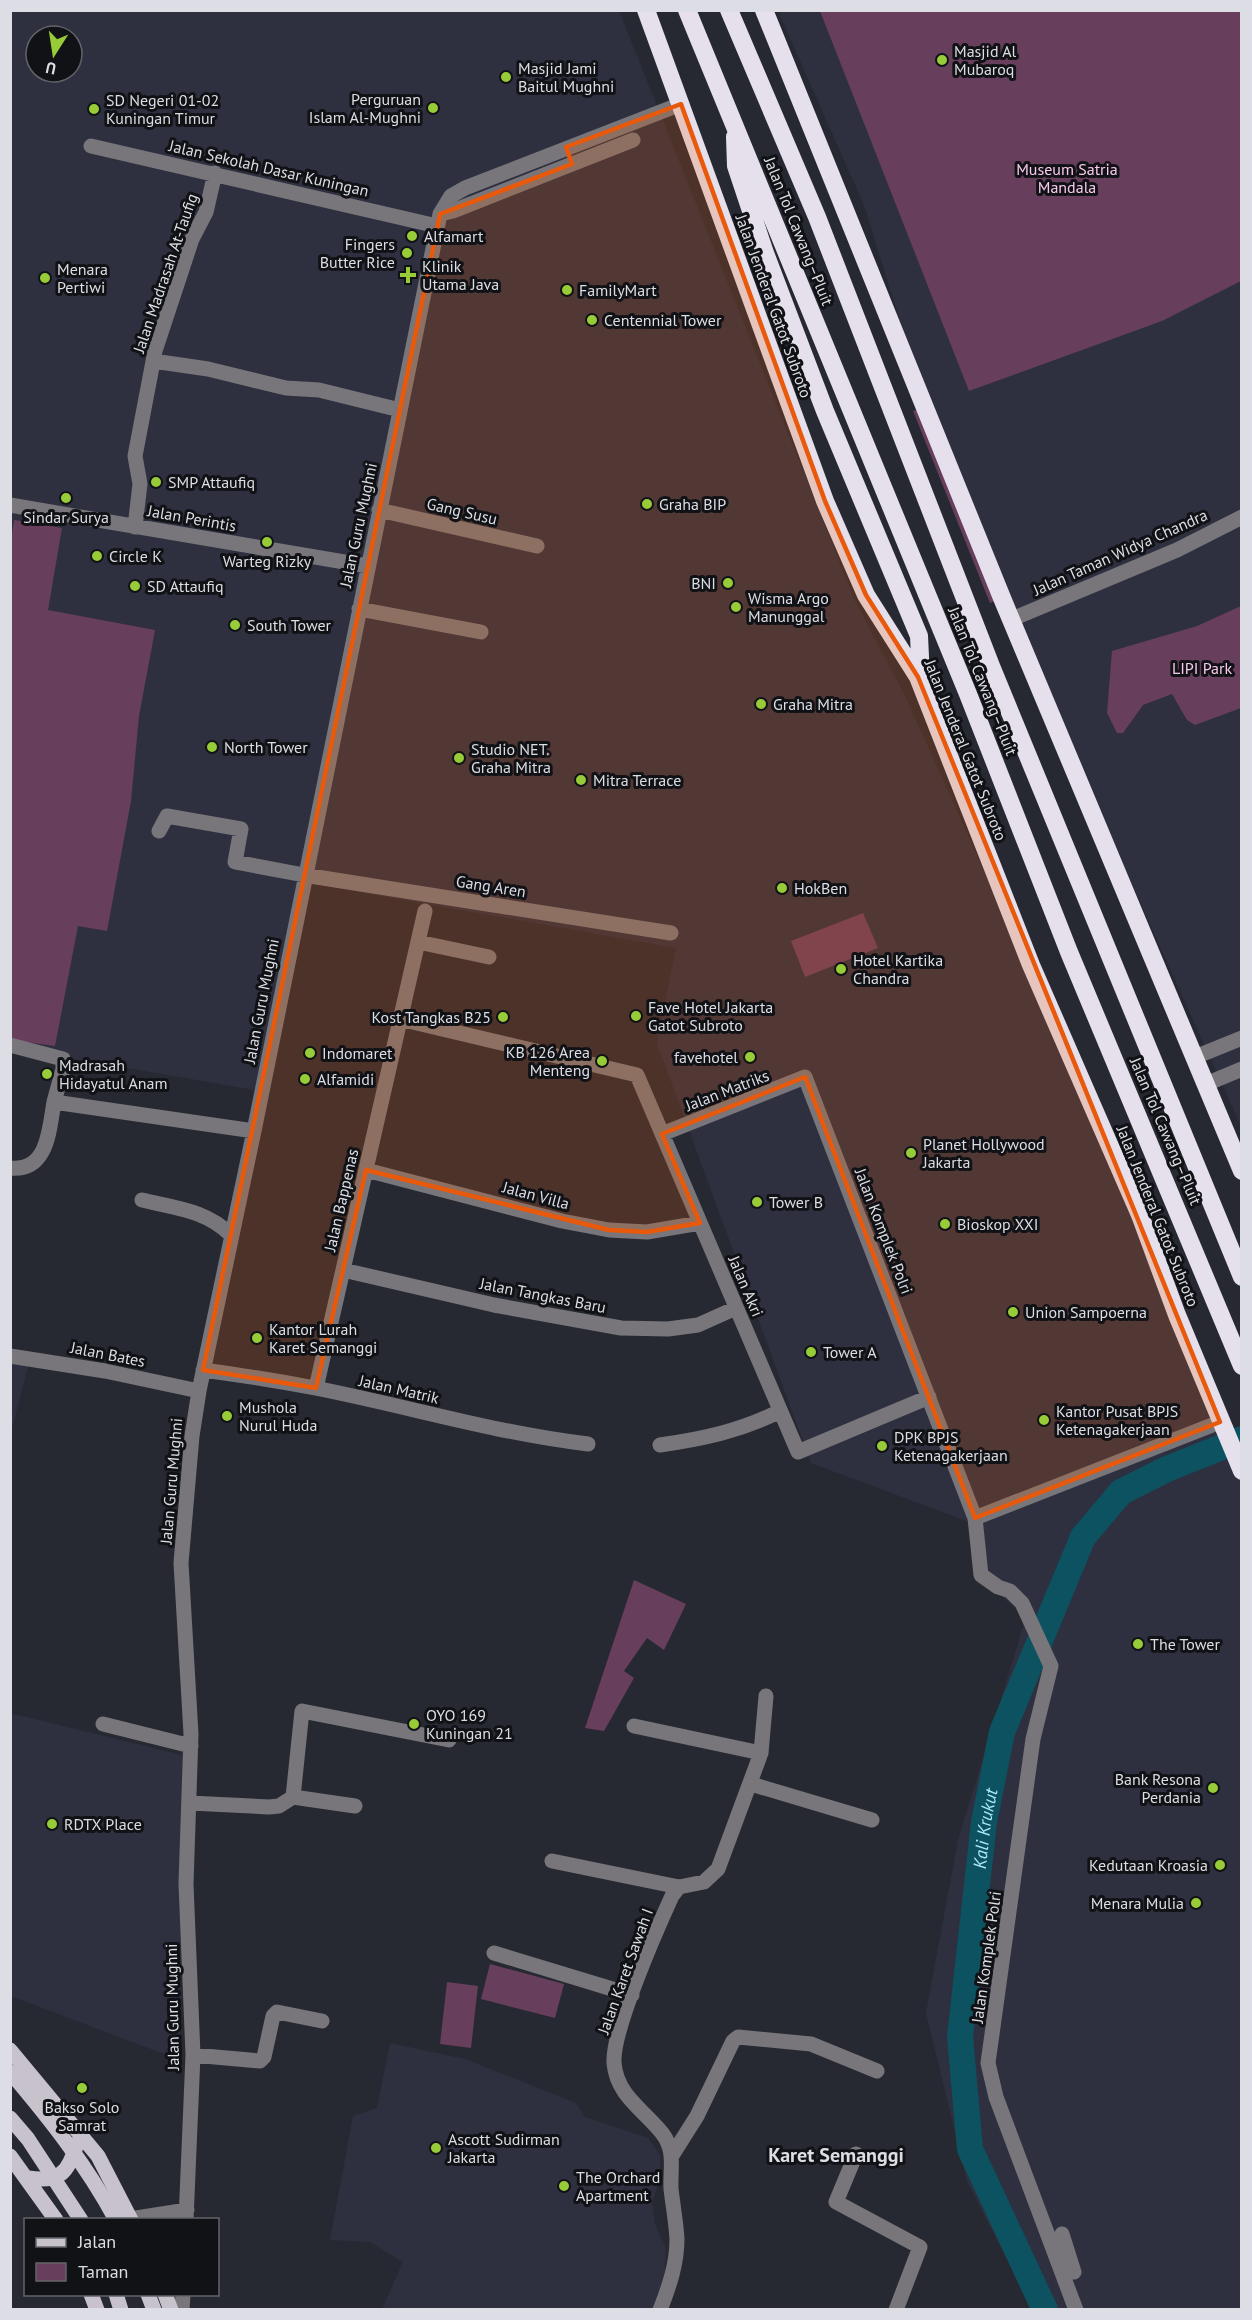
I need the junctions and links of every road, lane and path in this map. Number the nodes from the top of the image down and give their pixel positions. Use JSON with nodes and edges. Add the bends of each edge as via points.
{"nodes":[{"id":1,"x":646,"y":10,"type":"edge"},
{"id":2,"x":687,"y":10,"type":"edge"},
{"id":3,"x":729,"y":10,"type":"edge"},
{"id":4,"x":764,"y":10,"type":"edge"},
{"id":5,"x":681,"y":104,"type":"junction"},
{"id":6,"x":734,"y":124,"type":"junction"},
{"id":7,"x":633,"y":140,"type":"dead end"},
{"id":8,"x":91,"y":146,"type":"dead end"},
{"id":9,"x":566,"y":147,"type":"junction"},
{"id":10,"x":572,"y":164,"type":"junction"},
{"id":11,"x":215,"y":173,"type":"junction"},
{"id":12,"x":438,"y":220,"type":"junction"},
{"id":13,"x":153,"y":361,"type":"junction"},
{"id":14,"x":400,"y":410,"type":"junction"},
{"id":15,"x":10,"y":505,"type":"edge"},
{"id":16,"x":379,"y":510,"type":"junction"},
{"id":17,"x":1242,"y":517,"type":"edge"},
{"id":18,"x":135,"y":527,"type":"junction"},
{"id":19,"x":537,"y":546,"type":"dead end"},
{"id":20,"x":368,"y":566,"type":"junction"},
{"id":21,"x":359,"y":609,"type":"junction"},
{"id":22,"x":1012,"y":619,"type":"junction"},
{"id":23,"x":481,"y":632,"type":"dead end"},
{"id":24,"x":922,"y":686,"type":"junction"},
{"id":25,"x":159,"y":831,"type":"dead end"},
{"id":26,"x":304,"y":875,"type":"junction"},
{"id":27,"x":425,"y":911,"type":"dead end"},
{"id":28,"x":671,"y":933,"type":"dead end"},
{"id":29,"x":418,"y":942,"type":"junction"},
{"id":30,"x":489,"y":957,"type":"dead end"},
{"id":31,"x":400,"y":1019,"type":"junction"},
{"id":32,"x":1242,"y":1038,"type":"edge"},
{"id":33,"x":10,"y":1045,"type":"edge"},
{"id":34,"x":1195,"y":1058,"type":"junction"},
{"id":35,"x":1242,"y":1069,"type":"edge"},
{"id":36,"x":805,"y":1077,"type":"joint"},
{"id":37,"x":1206,"y":1084,"type":"junction"},
{"id":38,"x":54,"y":1102,"type":"junction"},
{"id":39,"x":254,"y":1131,"type":"junction"},
{"id":40,"x":662,"y":1134,"type":"junction"},
{"id":41,"x":366,"y":1170,"type":"junction"},
{"id":42,"x":11,"y":1171,"type":"edge"},
{"id":43,"x":1242,"y":1171,"type":"edge"},
{"id":44,"x":142,"y":1200,"type":"dead end"},
{"id":45,"x":700,"y":1223,"type":"junction"},
{"id":46,"x":231,"y":1235,"type":"junction"},
{"id":47,"x":343,"y":1270,"type":"junction"},
{"id":48,"x":1242,"y":1277,"type":"edge"},
{"id":49,"x":736,"y":1308,"type":"junction"},
{"id":50,"x":10,"y":1356,"type":"edge"},
{"id":51,"x":1242,"y":1366,"type":"edge"},
{"id":52,"x":203,"y":1370,"type":"junction"},
{"id":53,"x":316,"y":1388,"type":"junction"},
{"id":54,"x":199,"y":1391,"type":"junction"},
{"id":55,"x":929,"y":1397,"type":"junction"},
{"id":56,"x":780,"y":1411,"type":"junction"},
{"id":57,"x":1223,"y":1429,"type":"junction"},
{"id":58,"x":588,"y":1444,"type":"dead end"},
{"id":59,"x":660,"y":1445,"type":"dead end"},
{"id":60,"x":1240,"y":1466,"type":"edge"},
{"id":61,"x":975,"y":1518,"type":"junction"},
{"id":62,"x":766,"y":1696,"type":"dead end"},
{"id":63,"x":103,"y":1724,"type":"dead end"},
{"id":64,"x":634,"y":1726,"type":"dead end"},
{"id":65,"x":449,"y":1740,"type":"dead end"},
{"id":66,"x":191,"y":1746,"type":"junction"},
{"id":67,"x":761,"y":1753,"type":"junction"},
{"id":68,"x":751,"y":1784,"type":"junction"},
{"id":69,"x":293,"y":1797,"type":"junction"},
{"id":70,"x":190,"y":1803,"type":"junction"},
{"id":71,"x":355,"y":1806,"type":"dead end"},
{"id":72,"x":872,"y":1820,"type":"dead end"},
{"id":73,"x":552,"y":1861,"type":"dead end"},
{"id":74,"x":679,"y":1887,"type":"junction"},
{"id":75,"x":494,"y":1953,"type":"dead end"},
{"id":76,"x":633,"y":1995,"type":"junction"},
{"id":77,"x":322,"y":2021,"type":"dead end"},
{"id":78,"x":10,"y":2050,"type":"edge"},
{"id":79,"x":193,"y":2055,"type":"junction"},
{"id":80,"x":877,"y":2071,"type":"dead end"},
{"id":81,"x":10,"y":2072,"type":"edge"},
{"id":82,"x":10,"y":2118,"type":"edge"},
{"id":83,"x":80,"y":2131,"type":"junction"},
{"id":84,"x":673,"y":2154,"type":"junction"},
{"id":85,"x":856,"y":2154,"type":"dead end"},
{"id":86,"x":10,"y":2156,"type":"edge"},
{"id":87,"x":28,"y":2178,"type":"junction"},
{"id":88,"x":186,"y":2215,"type":"edge"},
{"id":89,"x":55,"y":2218,"type":"edge"},
{"id":90,"x":80,"y":2218,"type":"edge"},
{"id":91,"x":115,"y":2218,"type":"edge"},
{"id":92,"x":129,"y":2218,"type":"edge"},
{"id":93,"x":144,"y":2218,"type":"edge"},
{"id":94,"x":1062,"y":2234,"type":"dead end"},
{"id":95,"x":91,"y":2296,"type":"edge"},
{"id":96,"x":148,"y":2296,"type":"edge"},
{"id":97,"x":165,"y":2296,"type":"edge"},
{"id":98,"x":97,"y":2310,"type":"edge"},
{"id":99,"x":154,"y":2310,"type":"edge"},
{"id":100,"x":171,"y":2310,"type":"edge"},
{"id":101,"x":660,"y":2310,"type":"edge"},
{"id":102,"x":896,"y":2310,"type":"edge"},
{"id":103,"x":1076,"y":2310,"type":"edge"},
{"id":104,"x":1085,"y":2310,"type":"edge"}],
"edges":[{"from":1,"to":5,"type":"highway","name":"Jalan Jenderal Gatot Subroto"},
{"from":2,"to":6,"type":"highway","name":"Jalan Tol Cawang–Pluit"},
{"from":3,"to":48,"type":"highway","name":"Jalan Tol Cawang–Pluit","via":[[817,218],[991,666]]},
{"from":4,"to":22,"type":"highway"},
{"from":5,"to":9,"type":"street"},
{"from":5,"to":24,"type":"highway","name":"Jalan Jenderal Gatot Subroto","via":[[825,501],[866,595]]},
{"from":6,"to":24,"type":"highway","via":[[736,166],[765,253],[825,411],[919,636]]},
{"from":6,"to":51,"type":"highway","name":"Jalan Tol Cawang–Pluit","via":[[968,694],[1069,952]]},
{"from":7,"to":10,"type":"street"},
{"from":8,"to":11,"type":"street","name":"Jalan Sekolah Dasar Kuningan"},
{"from":9,"to":10,"type":"street"},
{"from":9,"to":12,"type":"street","via":[[465,188],[451,196]]},
{"from":10,"to":12,"type":"street"},
{"from":11,"to":12,"type":"street","name":"Jalan Sekolah Dasar Kuningan"},
{"from":11,"to":13,"type":"street","name":"Jalan Madrasah At-Taufig","via":[[209,202],[192,238]]},
{"from":12,"to":14,"type":"street","name":"Jalan Guru Mughni"},
{"from":13,"to":14,"type":"street","via":[[286,388],[319,390]]},
{"from":13,"to":18,"type":"street","name":"Jalan Madrasah At-Taufig","via":[[135,456],[140,484]]},
{"from":14,"to":16,"type":"street","name":"Jalan Guru Mughni"},
{"from":15,"to":18,"type":"street","name":"Jalan Perintis"},
{"from":16,"to":19,"type":"street","name":"Gang Susu"},
{"from":16,"to":20,"type":"street","name":"Jalan Guru Mughni"},
{"from":17,"to":22,"type":"street","name":"Jalan Taman Widya Chandra","via":[[1176,550]]},
{"from":18,"to":20,"type":"street","name":"Jalan Perintis"},
{"from":20,"to":21,"type":"street","name":"Jalan Guru Mughni"},
{"from":21,"to":23,"type":"street"},
{"from":21,"to":26,"type":"street","name":"Jalan Guru Mughni"},
{"from":22,"to":34,"type":"highway"},
{"from":24,"to":57,"type":"highway","name":"Jalan Jenderal Gatot Subroto","via":[[1031,965],[1140,1215]]},
{"from":25,"to":26,"type":"street","name":"Gang Aren","via":[[167,816],[241,829],[235,862]]},
{"from":26,"to":28,"type":"street","name":"Gang Aren"},
{"from":26,"to":39,"type":"street","name":"Jalan Guru Mughni"},
{"from":27,"to":29,"type":"street","name":"Jalan Bappenas"},
{"from":29,"to":30,"type":"street"},
{"from":29,"to":31,"type":"street","name":"Jalan Bappenas"},
{"from":31,"to":40,"type":"street","via":[[637,1075]]},
{"from":31,"to":41,"type":"street","name":"Jalan Bappenas"},
{"from":32,"to":34,"type":"street"},
{"from":33,"to":38,"type":"street","via":[[63,1059]]},
{"from":34,"to":37,"type":"highway"},
{"from":35,"to":37,"type":"street"},
{"from":36,"to":40,"type":"street","name":"Jalan Matriks"},
{"from":36,"to":55,"type":"street","name":"Jalan Komplek Polri"},
{"from":37,"to":43,"type":"highway"},
{"from":38,"to":39,"type":"street"},
{"from":38,"to":42,"type":"street","via":[[41,1156],[28,1167]]},
{"from":39,"to":46,"type":"street","name":"Jalan Guru Mughni"},
{"from":40,"to":45,"type":"street","name":"Jalan Akri"},
{"from":41,"to":45,"type":"street","name":"Jalan Villa","via":[[609,1230],[647,1232]]},
{"from":41,"to":47,"type":"street","name":"Jalan Bappenas"},
{"from":44,"to":46,"type":"street","via":[[194,1212],[217,1222]]},
{"from":45,"to":49,"type":"street","name":"Jalan Akri"},
{"from":46,"to":52,"type":"street","name":"Jalan Guru Mughni"},
{"from":47,"to":49,"type":"street","name":"Jalan Tangkas Baru","via":[[494,1305],[621,1328],[668,1329],[698,1324]]},
{"from":47,"to":53,"type":"street","name":"Jalan Bappenas"},
{"from":49,"to":56,"type":"street","name":"Jalan Akri"},
{"from":50,"to":54,"type":"street","name":"Jalan Bates"},
{"from":52,"to":53,"type":"street","name":"Jalan Matrik"},
{"from":52,"to":54,"type":"street","name":"Jalan Guru Mughni"},
{"from":53,"to":58,"type":"street","name":"Jalan Matrik","via":[[461,1422]]},
{"from":54,"to":66,"type":"street","name":"Jalan Guru Mughni","via":[[181,1563]]},
{"from":55,"to":56,"type":"street","name":"Jalan Akri","via":[[798,1452]]},
{"from":55,"to":61,"type":"street","name":"Jalan Komplek Polri"},
{"from":56,"to":59,"type":"street","via":[[732,1432]]},
{"from":57,"to":60,"type":"highway","name":"Jalan Jenderal Gatot Subroto"},
{"from":57,"to":61,"type":"street"},
{"from":61,"to":103,"type":"street","name":"Jalan Komplek Polri","via":[[981,1575],[1010,1591],[1022,1603],[1052,1666],[1028,1771],[988,2063],[996,2097]]},
{"from":62,"to":67,"type":"street"},
{"from":63,"to":66,"type":"street"},
{"from":64,"to":67,"type":"street"},
{"from":65,"to":69,"type":"street","via":[[302,1711]]},
{"from":66,"to":70,"type":"street","name":"Jalan Guru Mughni"},
{"from":67,"to":68,"type":"street"},
{"from":68,"to":72,"type":"street"},
{"from":68,"to":74,"type":"street","via":[[718,1869],[704,1882]]},
{"from":69,"to":70,"type":"street","via":[[269,1807]]},
{"from":69,"to":71,"type":"street"},
{"from":70,"to":79,"type":"street","name":"Jalan Guru Mughni","via":[[186,1884]]},
{"from":73,"to":74,"type":"street"},
{"from":74,"to":76,"type":"street","name":"Jalan Karet Sawah I","via":[[659,1924]]},
{"from":75,"to":76,"type":"street"},
{"from":76,"to":84,"type":"street","name":"Jalan Karet Sawah I","via":[[615,2051],[618,2083],[633,2105],[662,2133]]},
{"from":77,"to":79,"type":"street","via":[[277,2012],[260,2061]]},
{"from":78,"to":83,"type":"main road"},
{"from":79,"to":88,"type":"street","name":"Jalan Guru Mughni"},
{"from":80,"to":84,"type":"street","via":[[812,2044],[738,2037]]},
{"from":81,"to":91,"type":"main road","bridge":true,"via":[[87,2169]]},
{"from":82,"to":90,"type":"main road","bridge":true},
{"from":83,"to":87,"type":"main road","via":[[66,2171],[43,2181]]},
{"from":83,"to":92,"type":"main road","via":[[98,2156]]},
{"from":84,"to":101,"type":"street","via":[[671,2188],[677,2240],[673,2276]]},
{"from":85,"to":102,"type":"street","via":[[836,2202],[920,2247]]},
{"from":86,"to":87,"type":"main road"},
{"from":87,"to":89,"type":"main road"},
{"from":88,"to":93,"type":"street","name":"Jalan Guru Mughni"},
{"from":94,"to":104,"type":"street"},
{"from":95,"to":98,"type":"main road"},
{"from":96,"to":99,"type":"main road"},
{"from":97,"to":100,"type":"main road"}]}
